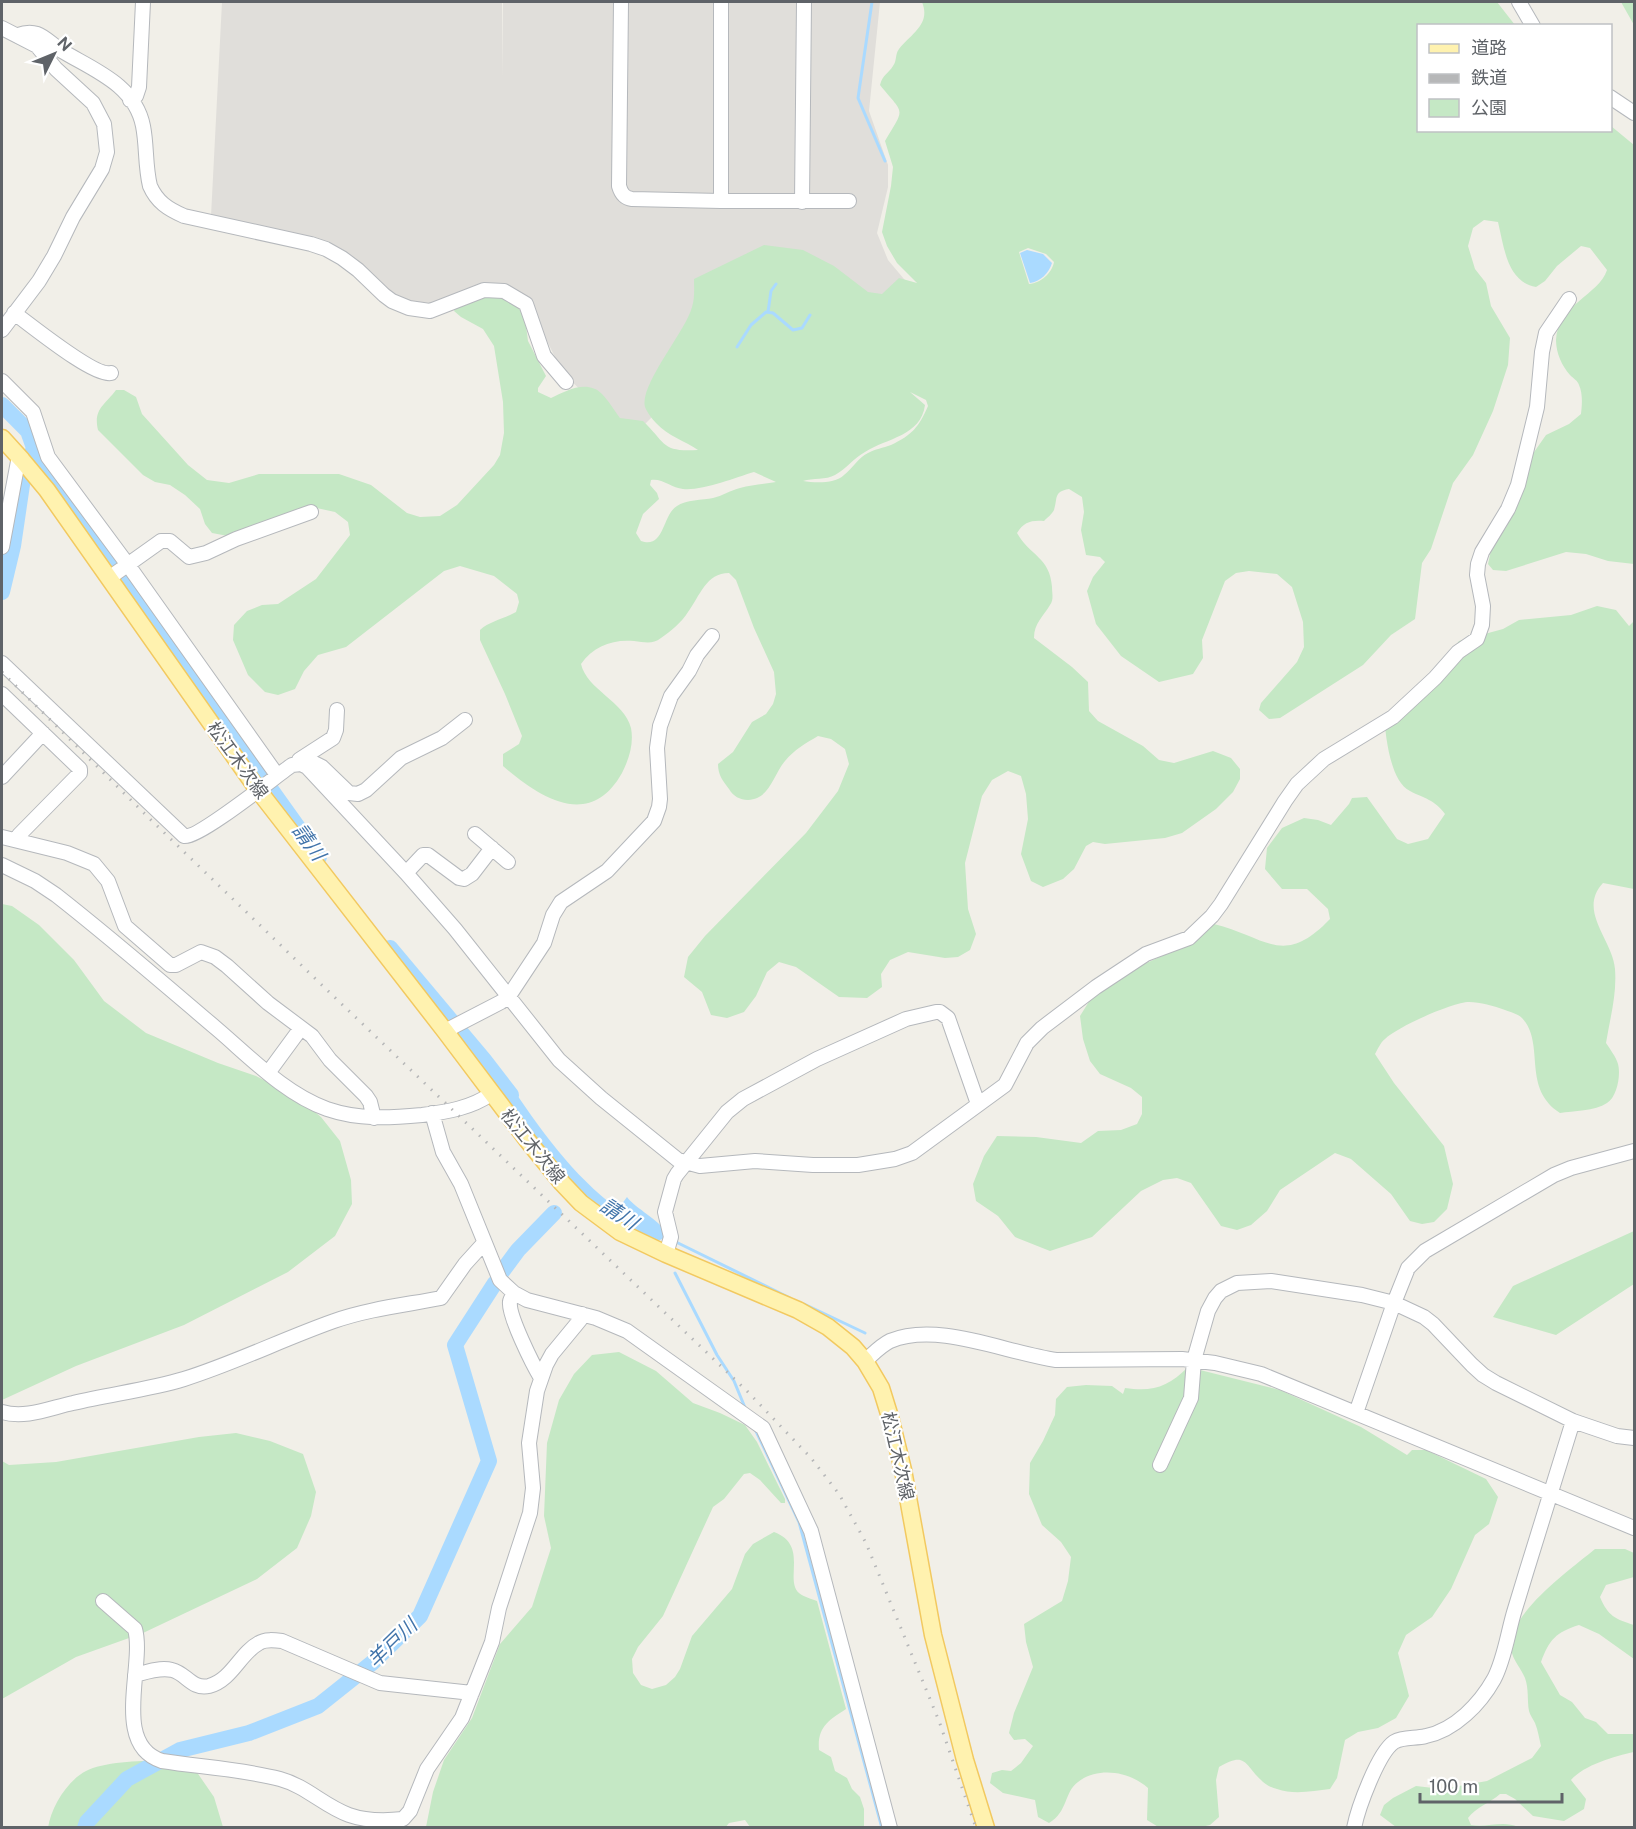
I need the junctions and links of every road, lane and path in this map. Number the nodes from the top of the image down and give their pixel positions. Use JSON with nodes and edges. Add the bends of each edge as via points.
{"nodes":[{"id":1,"x":143,"y":2,"type":"edge"},
{"id":2,"x":621,"y":2,"type":"edge"},
{"id":3,"x":721,"y":2,"type":"edge"},
{"id":4,"x":804,"y":2,"type":"edge"},
{"id":5,"x":1519,"y":2,"type":"edge"},
{"id":6,"x":1532,"y":24,"type":"edge"},
{"id":7,"x":2,"y":27,"type":"edge"},
{"id":8,"x":18,"y":35,"type":"junction"},
{"id":9,"x":1612,"y":99,"type":"edge"},
{"id":10,"x":130,"y":100,"type":"junction"},
{"id":11,"x":1635,"y":113,"type":"edge"},
{"id":12,"x":721,"y":201,"type":"junction"},
{"id":13,"x":849,"y":201,"type":"dead end"},
{"id":14,"x":802,"y":202,"type":"junction"},
{"id":15,"x":1569,"y":299,"type":"dead end"},
{"id":16,"x":14,"y":313,"type":"junction"},
{"id":17,"x":2,"y":327,"type":"edge"},
{"id":18,"x":111,"y":373,"type":"dead end"},
{"id":19,"x":2,"y":381,"type":"edge"},
{"id":20,"x":566,"y":382,"type":"dead end"},
{"id":21,"x":2,"y":438,"type":"edge"},
{"id":22,"x":24,"y":462,"type":"junction"},
{"id":23,"x":311,"y":512,"type":"dead end"},
{"id":24,"x":2,"y":547,"type":"edge"},
{"id":25,"x":127,"y":566,"type":"junction"},
{"id":26,"x":112,"y":576,"type":"junction"},
{"id":27,"x":712,"y":636,"type":"dead end"},
{"id":28,"x":2,"y":663,"type":"edge"},
{"id":29,"x":2,"y":694,"type":"edge"},
{"id":30,"x":337,"y":710,"type":"dead end"},
{"id":31,"x":465,"y":720,"type":"dead end"},
{"id":32,"x":43,"y":733,"type":"junction"},
{"id":33,"x":297,"y":761,"type":"junction"},
{"id":34,"x":277,"y":775,"type":"junction"},
{"id":35,"x":2,"y":777,"type":"edge"},
{"id":36,"x":258,"y":790,"type":"junction"},
{"id":37,"x":475,"y":834,"type":"dead end"},
{"id":38,"x":2,"y":837,"type":"edge"},
{"id":39,"x":18,"y":839,"type":"junction"},
{"id":40,"x":492,"y":848,"type":"junction"},
{"id":41,"x":508,"y":862,"type":"dead end"},
{"id":42,"x":2,"y":865,"type":"edge"},
{"id":43,"x":406,"y":873,"type":"junction"},
{"id":44,"x":509,"y":996,"type":"junction"},
{"id":45,"x":454,"y":1026,"type":"junction"},
{"id":46,"x":301,"y":1028,"type":"junction"},
{"id":47,"x":268,"y":1073,"type":"junction"},
{"id":48,"x":491,"y":1094,"type":"junction"},
{"id":49,"x":978,"y":1104,"type":"junction"},
{"id":50,"x":432,"y":1113,"type":"junction"},
{"id":51,"x":374,"y":1118,"type":"junction"},
{"id":52,"x":1635,"y":1151,"type":"edge"},
{"id":53,"x":687,"y":1163,"type":"junction"},
{"id":54,"x":484,"y":1243,"type":"junction"},
{"id":55,"x":666,"y":1254,"type":"junction"},
{"id":56,"x":514,"y":1293,"type":"junction"},
{"id":57,"x":1394,"y":1303,"type":"junction"},
{"id":58,"x":582,"y":1314,"type":"junction"},
{"id":59,"x":1194,"y":1360,"type":"junction"},
{"id":60,"x":865,"y":1361,"type":"junction"},
{"id":61,"x":541,"y":1378,"type":"junction"},
{"id":62,"x":2,"y":1412,"type":"edge"},
{"id":63,"x":1356,"y":1413,"type":"junction"},
{"id":64,"x":1573,"y":1420,"type":"junction"},
{"id":65,"x":1635,"y":1438,"type":"edge"},
{"id":66,"x":1160,"y":1465,"type":"dead end"},
{"id":67,"x":1551,"y":1493,"type":"junction"},
{"id":68,"x":1635,"y":1528,"type":"edge"},
{"id":69,"x":103,"y":1601,"type":"dead end"},
{"id":70,"x":135,"y":1675,"type":"junction"},
{"id":71,"x":472,"y":1693,"type":"junction"},
{"id":72,"x":890,"y":1827,"type":"edge"},
{"id":73,"x":987,"y":1827,"type":"edge"},
{"id":74,"x":1354,"y":1827,"type":"edge"}],
"edges":[{"from":1,"to":10,"type":"street","via":[[140,87]]},
{"from":2,"to":12,"type":"street","via":[[621,191],[632,199]]},
{"from":3,"to":12,"type":"street"},
{"from":4,"to":14,"type":"street"},
{"from":5,"to":6,"type":"street"},
{"from":7,"to":8,"type":"street"},
{"from":8,"to":10,"type":"street","via":[[30,31],[40,35],[108,76]]},
{"from":8,"to":16,"type":"street","via":[[43,52],[93,103],[104,124],[107,152],[102,169],[54,256]]},
{"from":9,"to":11,"type":"street"},
{"from":10,"to":20,"type":"street","via":[[143,124],[150,186],[168,209],[326,249],[358,270],[392,301],[409,308],[430,310],[484,290],[504,291],[526,304],[544,356]]},
{"from":12,"to":14,"type":"street"},
{"from":13,"to":14,"type":"street"},
{"from":15,"to":49,"type":"street","via":[[1546,333],[1537,407],[1518,485],[1478,564],[1483,606],[1477,639],[1458,652],[1393,717],[1324,759],[1297,784],[1221,904],[1189,938],[1146,954],[1042,1029],[1027,1043],[1005,1085]]},
{"from":16,"to":17,"type":"street"},
{"from":16,"to":18,"type":"street","via":[[84,364],[102,374]]},
{"from":19,"to":25,"type":"street","via":[[33,412],[48,457]]},
{"from":21,"to":22,"type":"main road","name":"松江木次線"},
{"from":22,"to":24,"type":"street"},
{"from":22,"to":26,"type":"main road","name":"松江木次線"},
{"from":23,"to":25,"type":"street","via":[[196,556],[189,556],[170,541],[161,542]]},
{"from":25,"to":26,"type":"street"},
{"from":25,"to":34,"type":"street"},
{"from":26,"to":36,"type":"main road","name":"松江木次線"},
{"from":27,"to":44,"type":"street","via":[[671,696],[660,726],[660,799],[654,821],[607,871],[561,902],[544,943]]},
{"from":28,"to":36,"type":"street","via":[[184,837],[193,835]]},
{"from":29,"to":32,"type":"street"},
{"from":30,"to":33,"type":"street","via":[[333,738]]},
{"from":31,"to":33,"type":"street","via":[[441,738],[401,758],[358,794],[349,793],[322,767]]},
{"from":32,"to":35,"type":"street"},
{"from":32,"to":39,"type":"street","via":[[80,773]]},
{"from":33,"to":34,"type":"street"},
{"from":33,"to":43,"type":"street","via":[[312,771]]},
{"from":34,"to":36,"type":"street"},
{"from":36,"to":45,"type":"main road","name":"松江木次線"},
{"from":37,"to":40,"type":"street"},
{"from":38,"to":39,"type":"street"},
{"from":39,"to":46,"type":"street","via":[[94,864],[108,881],[125,926],[170,965],[197,953],[208,954]]},
{"from":40,"to":41,"type":"street"},
{"from":40,"to":43,"type":"street","via":[[464,879],[428,855],[423,855]]},
{"from":42,"to":47,"type":"street","via":[[35,880],[70,906]]},
{"from":43,"to":44,"type":"street"},
{"from":44,"to":45,"type":"street"},
{"from":44,"to":53,"type":"street","via":[[573,1074],[678,1160]]},
{"from":45,"to":48,"type":"main road","name":"松江木次線"},
{"from":46,"to":47,"type":"street"},
{"from":46,"to":51,"type":"street","via":[[366,1096]]},
{"from":47,"to":51,"type":"street","via":[[325,1108]]},
{"from":48,"to":50,"type":"street","via":[[469,1106]]},
{"from":48,"to":55,"type":"main road","name":"松江木次線","via":[[581,1203],[620,1232]]},
{"from":49,"to":53,"type":"street","via":[[912,1153],[895,1159],[858,1165]]},
{"from":49,"to":53,"type":"street","via":[[948,1018],[940,1012],[920,1014],[817,1059],[743,1099],[727,1112]]},
{"from":50,"to":51,"type":"street"},
{"from":50,"to":54,"type":"street","via":[[443,1152],[461,1184]]},
{"from":52,"to":57,"type":"street","via":[[1554,1175],[1425,1251],[1405,1274]]},
{"from":53,"to":55,"type":"street","via":[[674,1179],[665,1212],[671,1237]]},
{"from":54,"to":56,"type":"street","via":[[500,1280]]},
{"from":54,"to":62,"type":"street","via":[[441,1298],[335,1321],[151,1389],[36,1413]]},
{"from":55,"to":60,"type":"main road","name":"松江木次線","via":[[798,1310],[828,1327]]},
{"from":56,"to":58,"type":"street","via":[[538,1304]]},
{"from":56,"to":61,"type":"street","via":[[510,1308]]},
{"from":57,"to":59,"type":"street","via":[[1294,1283],[1237,1284],[1215,1298]]},
{"from":57,"to":63,"type":"street"},
{"from":57,"to":64,"type":"street","via":[[1433,1324],[1483,1375]]},
{"from":58,"to":61,"type":"street","via":[[552,1354]]},
{"from":58,"to":72,"type":"street","via":[[611,1323],[644,1342],[763,1428],[811,1531]]},
{"from":59,"to":60,"type":"street","via":[[1056,1360],[925,1334],[889,1342]]},
{"from":59,"to":63,"type":"street","via":[[1260,1374]]},
{"from":59,"to":66,"type":"street","via":[[1191,1398]]},
{"from":60,"to":73,"type":"main road","name":"松江木次線","via":[[890,1417],[933,1635],[965,1760]]},
{"from":61,"to":71,"type":"street","via":[[529,1443],[533,1488],[530,1513],[492,1642]]},
{"from":63,"to":67,"type":"street"},
{"from":64,"to":65,"type":"street","via":[[1617,1436]]},
{"from":64,"to":67,"type":"street"},
{"from":67,"to":68,"type":"street"},
{"from":67,"to":74,"type":"street","via":[[1494,1678],[1455,1723],[1439,1732],[1393,1743],[1371,1777]]},
{"from":69,"to":70,"type":"street","via":[[135,1629]]},
{"from":70,"to":71,"type":"street","via":[[173,1670],[192,1683],[210,1686],[222,1680],[258,1643],[268,1640],[282,1641],[380,1683]]},
{"from":70,"to":71,"type":"street","via":[[136,1731],[151,1758],[281,1780],[348,1815],[381,1821],[403,1819],[410,1811],[426,1769],[462,1718]]}]}
